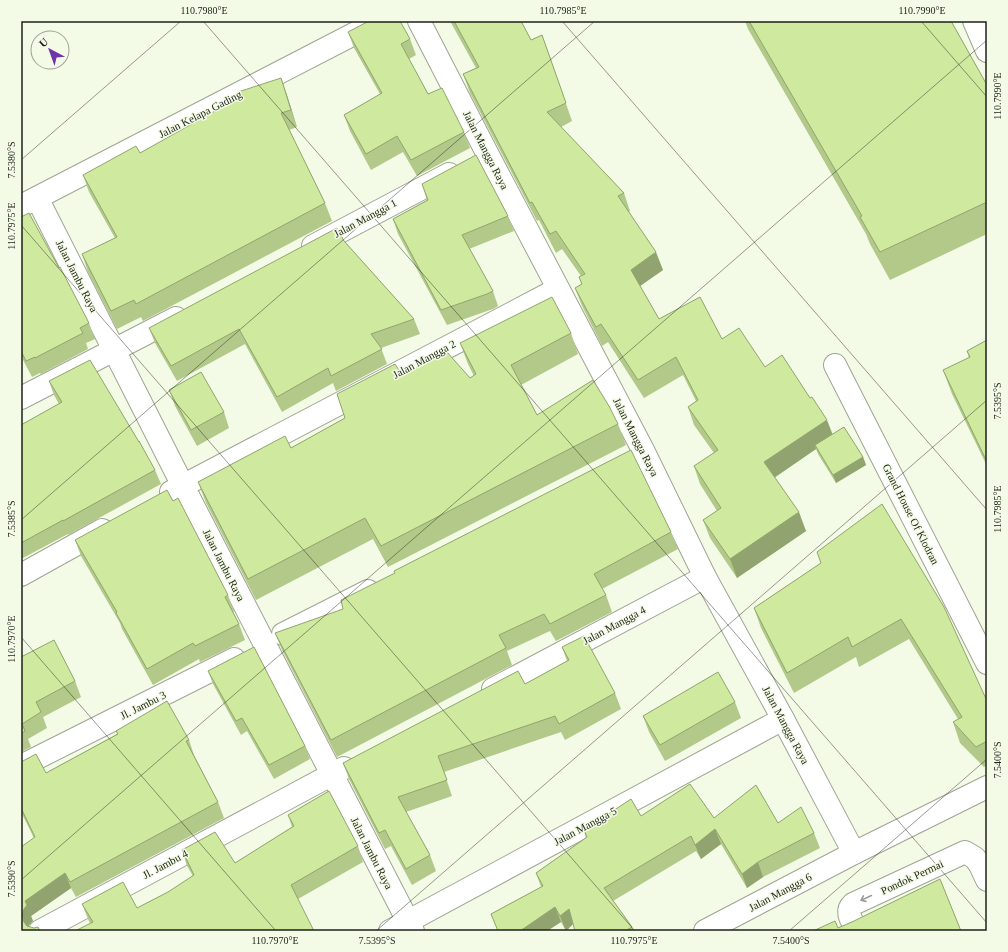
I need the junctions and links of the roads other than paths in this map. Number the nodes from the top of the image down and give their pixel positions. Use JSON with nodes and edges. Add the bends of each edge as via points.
{"nodes":[{"id":1,"x":379,"y":21,"type":"edge"},
{"id":2,"x":419,"y":21,"type":"edge"},
{"id":3,"x":974,"y":21,"type":"edge"},
{"id":4,"x":987,"y":51,"type":"edge"},
{"id":5,"x":476,"y":160,"type":"junction"},
{"id":6,"x":29,"y":202,"type":"edge"},
{"id":7,"x":298,"y":254,"type":"edge"},
{"id":8,"x":558,"y":289,"type":"junction"},
{"id":9,"x":192,"y":310,"type":"edge"},
{"id":10,"x":114,"y":350,"type":"junction"},
{"id":11,"x":835,"y":365,"type":"dead end"},
{"id":12,"x":21,"y":398,"type":"edge"},
{"id":13,"x":183,"y":486,"type":"junction"},
{"id":14,"x":156,"y":500,"type":"edge"},
{"id":15,"x":116,"y":523,"type":"edge"},
{"id":16,"x":21,"y":575,"type":"edge"},
{"id":17,"x":705,"y":577,"type":"junction"},
{"id":18,"x":384,"y":583,"type":"edge"},
{"id":19,"x":265,"y":644,"type":"junction"},
{"id":20,"x":987,"y":663,"type":"edge"},
{"id":21,"x":473,"y":700,"type":"edge"},
{"id":22,"x":783,"y":719,"type":"junction"},
{"id":23,"x":360,"y":760,"type":"edge"},
{"id":24,"x":21,"y":766,"type":"edge"},
{"id":25,"x":332,"y":774,"type":"junction"},
{"id":26,"x":987,"y":787,"type":"edge"},
{"id":27,"x":854,"y":853,"type":"junction"},
{"id":28,"x":987,"y":880,"type":"edge"},
{"id":29,"x":404,"y":928,"type":"edge"},
{"id":30,"x":40,"y":931,"type":"edge"},
{"id":31,"x":706,"y":931,"type":"edge"},
{"id":32,"x":857,"y":931,"type":"edge"}],
"edges":[{"from":1,"to":6,"type":"street","name":"Jalan Kelapa Gading"},
{"from":2,"to":5,"type":"street","name":"Jalan Mangga Raya"},
{"from":3,"to":4,"type":"street"},
{"from":5,"to":7,"type":"street","name":"Jalan Mangga 1"},
{"from":5,"to":8,"type":"street","name":"Jalan Mangga Raya"},
{"from":6,"to":10,"type":"street","name":"Jalan Jambu Raya"},
{"from":8,"to":13,"type":"street","name":"Jalan Mangga 2"},
{"from":8,"to":17,"type":"street","name":"Jalan Mangga Raya","via":[[636,454]]},
{"from":9,"to":10,"type":"street"},
{"from":10,"to":12,"type":"street"},
{"from":10,"to":13,"type":"street","name":"Jalan Jambu Raya"},
{"from":11,"to":20,"type":"street","name":"Grand House Of Klodran"},
{"from":13,"to":14,"type":"street","name":"Jalan Mangga 2"},
{"from":13,"to":19,"type":"street","name":"Jalan Jambu Raya"},
{"from":15,"to":16,"type":"street"},
{"from":17,"to":21,"type":"street","name":"Jalan Mangga 4"},
{"from":17,"to":22,"type":"street","name":"Jalan Mangga Raya"},
{"from":18,"to":19,"type":"street","name":"Jl. Jambu 3"},
{"from":19,"to":24,"type":"street","name":"Jl. Jambu 3"},
{"from":19,"to":25,"type":"street","name":"Jalan Jambu Raya"},
{"from":22,"to":27,"type":"street","name":"Jalan Mangga Raya"},
{"from":22,"to":29,"type":"street","name":"Jalan Mangga 5"},
{"from":23,"to":25,"type":"street"},
{"from":25,"to":29,"type":"street","name":"Jalan Jambu Raya"},
{"from":25,"to":30,"type":"street","name":"Jl. Jambu 4"},
{"from":26,"to":27,"type":"street","name":"Jalan Mangga 6"},
{"from":27,"to":31,"type":"street","name":"Jalan Mangga 6"},
{"from":28,"to":32,"type":"street","name":"Pondok Permai","one_way":true,"via":[[976,858],[965,852],[853,904],[848,913]]}]}
